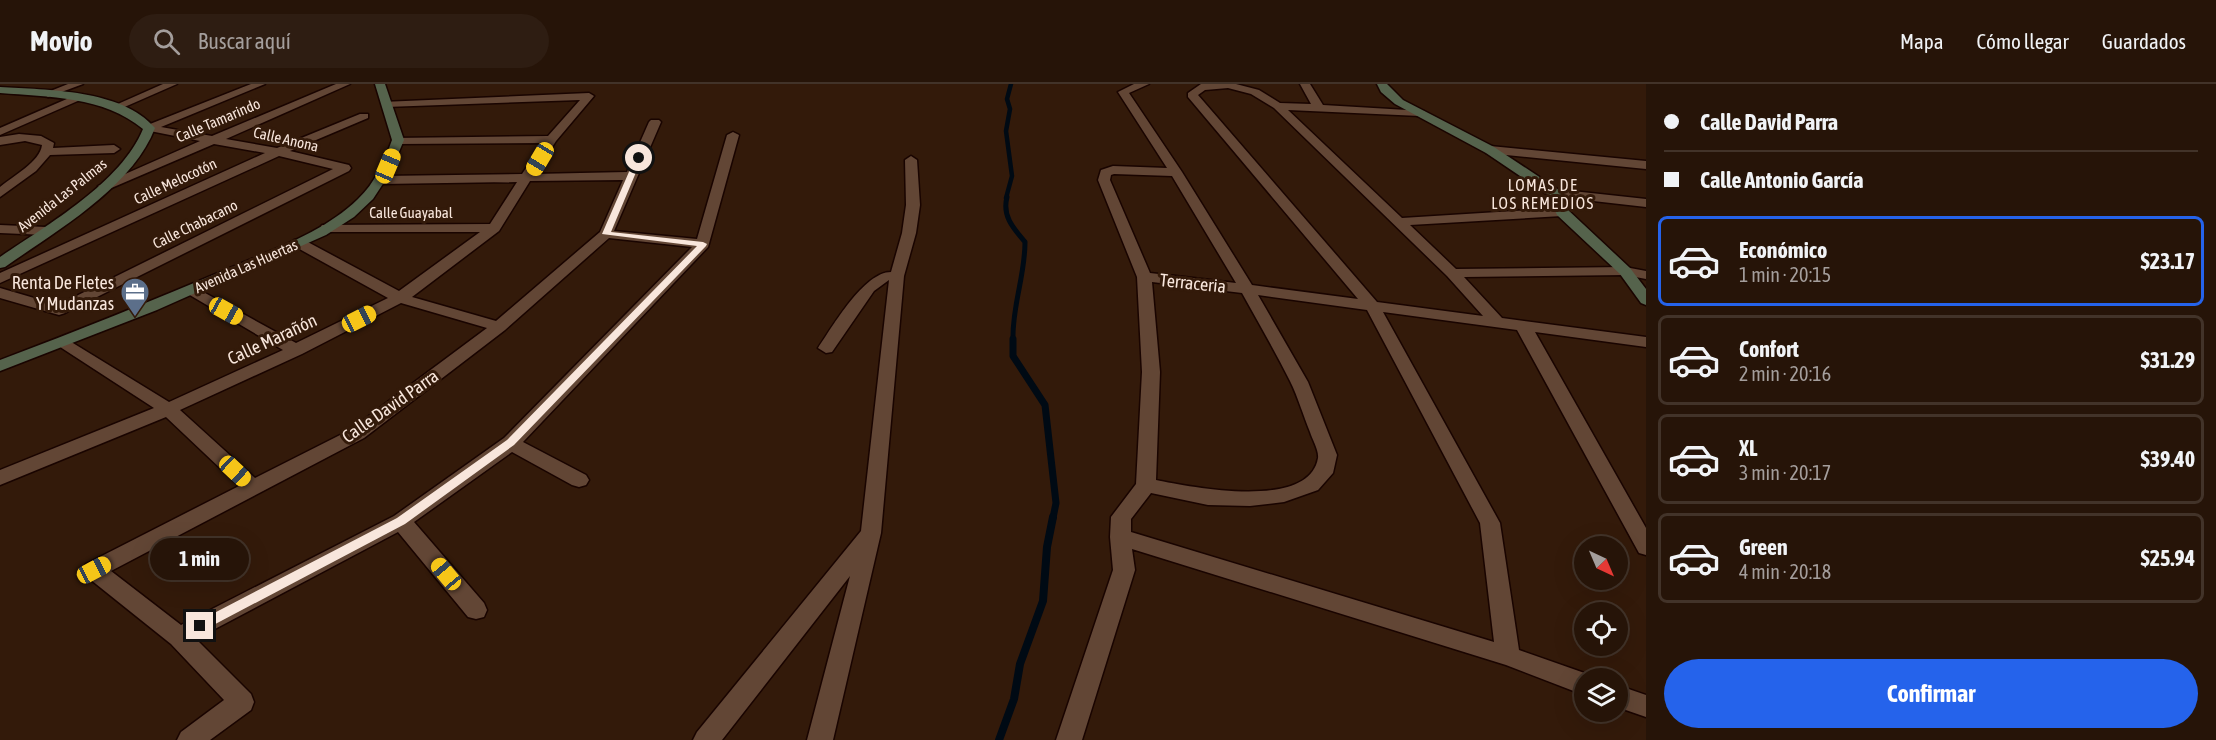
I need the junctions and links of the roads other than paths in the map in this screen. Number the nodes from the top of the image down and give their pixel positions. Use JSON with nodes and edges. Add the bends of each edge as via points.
{"nodes":[{"id":1,"x":78,"y":84,"type":"edge"},
{"id":2,"x":172,"y":84,"type":"edge"},
{"id":3,"x":260,"y":84,"type":"edge"},
{"id":4,"x":344,"y":84,"type":"edge"},
{"id":5,"x":380,"y":84,"type":"edge"},
{"id":6,"x":1144,"y":84,"type":"edge"},
{"id":7,"x":1305,"y":84,"type":"edge"},
{"id":8,"x":1382,"y":84,"type":"edge"},
{"id":9,"x":1228,"y":85,"type":"edge"},
{"id":10,"x":0,"y":90,"type":"edge"},
{"id":11,"x":48,"y":94,"type":"junction"},
{"id":12,"x":76,"y":98,"type":"junction"},
{"id":13,"x":386,"y":104,"type":"junction"},
{"id":14,"x":1278,"y":106,"type":"junction"},
{"id":15,"x":116,"y":107,"type":"junction"},
{"id":16,"x":1319,"y":108,"type":"junction"},
{"id":17,"x":1420,"y":113,"type":"junction"},
{"id":18,"x":364,"y":116,"type":"dead end"},
{"id":19,"x":655,"y":122,"type":"dead end"},
{"id":20,"x":149,"y":128,"type":"junction"},
{"id":21,"x":0,"y":132,"type":"edge"},
{"id":22,"x":733,"y":135,"type":"dead end"},
{"id":23,"x":212,"y":138,"type":"junction"},
{"id":24,"x":551,"y":139,"type":"junction"},
{"id":25,"x":398,"y":140,"type":"junction"},
{"id":26,"x":0,"y":141,"type":"edge"},
{"id":27,"x":114,"y":149,"type":"dead end"},
{"id":28,"x":1490,"y":150,"type":"junction"},
{"id":29,"x":47,"y":152,"type":"junction"},
{"id":30,"x":278,"y":152,"type":"junction"},
{"id":31,"x":911,"y":160,"type":"dead end"},
{"id":32,"x":1646,"y":165,"type":"edge"},
{"id":33,"x":345,"y":168,"type":"joint"},
{"id":34,"x":1176,"y":171,"type":"junction"},
{"id":35,"x":631,"y":176,"type":"junction"},
{"id":36,"x":528,"y":178,"type":"junction"},
{"id":37,"x":382,"y":180,"type":"junction"},
{"id":38,"x":104,"y":186,"type":"junction"},
{"id":39,"x":0,"y":193,"type":"edge"},
{"id":40,"x":1554,"y":193,"type":"junction"},
{"id":41,"x":1646,"y":203,"type":"edge"},
{"id":42,"x":1562,"y":212,"type":"junction"},
{"id":43,"x":1398,"y":222,"type":"junction"},
{"id":44,"x":327,"y":228,"type":"junction"},
{"id":45,"x":494,"y":228,"type":"junction"},
{"id":46,"x":0,"y":229,"type":"edge"},
{"id":47,"x":46,"y":231,"type":"junction"},
{"id":48,"x":606,"y":234,"type":"junction"},
{"id":49,"x":299,"y":243,"type":"junction"},
{"id":50,"x":703,"y":244,"type":"junction"},
{"id":51,"x":0,"y":264,"type":"edge"},
{"id":52,"x":1625,"y":271,"type":"junction"},
{"id":53,"x":1452,"y":273,"type":"junction"},
{"id":54,"x":1646,"y":275,"type":"edge"},
{"id":55,"x":897,"y":276,"type":"junction"},
{"id":56,"x":1144,"y":277,"type":"junction"},
{"id":57,"x":0,"y":279,"type":"edge"},
{"id":58,"x":1247,"y":289,"type":"junction"},
{"id":59,"x":191,"y":291,"type":"junction"},
{"id":60,"x":0,"y":293,"type":"edge"},
{"id":61,"x":400,"y":298,"type":"junction"},
{"id":62,"x":1646,"y":300,"type":"edge"},
{"id":63,"x":1373,"y":308,"type":"junction"},
{"id":64,"x":1498,"y":323,"type":"junction"},
{"id":65,"x":499,"y":327,"type":"junction"},
{"id":66,"x":1524,"y":327,"type":"junction"},
{"id":67,"x":1646,"y":342,"type":"edge"},
{"id":68,"x":62,"y":343,"type":"junction"},
{"id":69,"x":826,"y":348,"type":"dead end"},
{"id":70,"x":296,"y":350,"type":"junction"},
{"id":71,"x":0,"y":366,"type":"edge"},
{"id":72,"x":168,"y":409,"type":"junction"},
{"id":73,"x":511,"y":443,"type":"junction"},
{"id":74,"x":0,"y":478,"type":"edge"},
{"id":75,"x":579,"y":480,"type":"dead end"},
{"id":76,"x":1146,"y":485,"type":"junction"},
{"id":77,"x":252,"y":487,"type":"junction"},
{"id":78,"x":401,"y":521,"type":"junction"},
{"id":79,"x":872,"y":533,"type":"junction"},
{"id":80,"x":1120,"y":537,"type":"junction"},
{"id":81,"x":1646,"y":547,"type":"edge"},
{"id":82,"x":476,"y":609,"type":"dead end"},
{"id":83,"x":179,"y":637,"type":"junction"},
{"id":84,"x":1508,"y":656,"type":"junction"},
{"id":85,"x":1574,"y":680,"type":"edge"},
{"id":86,"x":1628,"y":700,"type":"edge"},
{"id":87,"x":1646,"y":706,"type":"edge"},
{"id":88,"x":190,"y":740,"type":"edge"},
{"id":89,"x":706,"y":740,"type":"edge"},
{"id":90,"x":820,"y":740,"type":"edge"},
{"id":91,"x":1069,"y":740,"type":"edge"}],
"edges":[{"from":1,"to":11,"type":"street"},
{"from":2,"to":15,"type":"street"},
{"from":3,"to":20,"type":"street"},
{"from":4,"to":23,"type":"street","name":"Calle Tamarindo"},
{"from":5,"to":13,"type":"street"},
{"from":6,"to":34,"type":"street","via":[[1123,92]]},
{"from":7,"to":16,"type":"street"},
{"from":8,"to":17,"type":"street","via":[[1399,102]]},
{"from":9,"to":14,"type":"street","via":[[1255,92]]},
{"from":9,"to":63,"type":"street","via":[[1202,87],[1192,95]]},
{"from":10,"to":11,"type":"street"},
{"from":11,"to":12,"type":"street"},
{"from":12,"to":15,"type":"street"},
{"from":12,"to":21,"type":"street"},
{"from":13,"to":24,"type":"street","name":"Calle Marañón","via":[[589,96]]},
{"from":13,"to":25,"type":"street"},
{"from":14,"to":16,"type":"street"},
{"from":14,"to":43,"type":"street"},
{"from":15,"to":20,"type":"street","via":[[132,113]]},
{"from":16,"to":17,"type":"street"},
{"from":17,"to":28,"type":"street"},
{"from":18,"to":30,"type":"street","name":"Calle Melocotón"},
{"from":19,"to":35,"type":"street","name":"Calle David Parra"},
{"from":20,"to":23,"type":"street","name":"Calle Anona"},
{"from":20,"to":38,"type":"street","name":"Avenida Las Palmas","via":[[142,146]]},
{"from":22,"to":50,"type":"street"},
{"from":23,"to":30,"type":"street","name":"Calle Anona"},
{"from":23,"to":38,"type":"street","name":"Calle Tamarindo"},
{"from":24,"to":25,"type":"street"},
{"from":24,"to":36,"type":"street","name":"Calle Marañón"},
{"from":25,"to":37,"type":"street","name":"Avenida Las Huertas"},
{"from":26,"to":29,"type":"street","via":[[39,138],[48,143]]},
{"from":27,"to":29,"type":"street"},
{"from":28,"to":32,"type":"street"},
{"from":28,"to":40,"type":"street"},
{"from":29,"to":39,"type":"street"},
{"from":30,"to":33,"type":"street","name":"Calle Anona"},
{"from":30,"to":57,"type":"street","name":"Calle Melocotón"},
{"from":31,"to":55,"type":"street","via":[[914,205]]},
{"from":33,"to":60,"type":"street","name":"Calle Chabacano","via":[[59,310]]},
{"from":34,"to":56,"type":"street","via":[[1105,173],[1104,180]]},
{"from":34,"to":58,"type":"street"},
{"from":35,"to":36,"type":"street"},
{"from":35,"to":48,"type":"street","name":"Calle David Parra"},
{"from":36,"to":37,"type":"street"},
{"from":36,"to":45,"type":"street","name":"Calle Marañón"},
{"from":37,"to":44,"type":"street","name":"Avenida Las Huertas","via":[[362,203]]},
{"from":38,"to":47,"type":"street","name":"Avenida Las Palmas"},
{"from":40,"to":41,"type":"street"},
{"from":40,"to":42,"type":"street"},
{"from":42,"to":43,"type":"street"},
{"from":42,"to":52,"type":"street"},
{"from":43,"to":53,"type":"street"},
{"from":44,"to":45,"type":"street","name":"Calle Guayabal"},
{"from":44,"to":49,"type":"street","name":"Avenida Las Huertas"},
{"from":45,"to":61,"type":"street","name":"Calle Marañón"},
{"from":46,"to":47,"type":"street"},
{"from":47,"to":51,"type":"street","name":"Avenida Las Palmas"},
{"from":48,"to":50,"type":"street"},
{"from":48,"to":65,"type":"street","name":"Calle David Parra"},
{"from":49,"to":59,"type":"street","name":"Avenida Las Huertas"},
{"from":49,"to":61,"type":"street"},
{"from":50,"to":73,"type":"street"},
{"from":52,"to":53,"type":"street"},
{"from":52,"to":54,"type":"street"},
{"from":52,"to":62,"type":"street"},
{"from":53,"to":64,"type":"street"},
{"from":55,"to":69,"type":"street","via":[[884,276],[869,288]]},
{"from":55,"to":79,"type":"street"},
{"from":56,"to":58,"type":"street","name":"Terraceria"},
{"from":56,"to":76,"type":"street","name":"Terraceria","via":[[1151,372]]},
{"from":58,"to":63,"type":"street","name":"Terraceria"},
{"from":58,"to":76,"type":"street","via":[[1299,382],[1328,455],[1323,473],[1311,485],[1284,495],[1250,499],[1208,498]]},
{"from":59,"to":68,"type":"street","name":"Avenida Las Huertas"},
{"from":59,"to":70,"type":"street"},
{"from":61,"to":65,"type":"street"},
{"from":61,"to":70,"type":"street","name":"Calle Marañón"},
{"from":63,"to":64,"type":"street","name":"Terraceria"},
{"from":63,"to":84,"type":"street","via":[[1490,523]]},
{"from":64,"to":66,"type":"street","name":"Terraceria"},
{"from":65,"to":77,"type":"street","name":"Calle David Parra","via":[[357,434]]},
{"from":66,"to":67,"type":"street","name":"Terraceria"},
{"from":66,"to":81,"type":"street"},
{"from":68,"to":71,"type":"street","name":"Avenida Las Huertas"},
{"from":68,"to":72,"type":"street"},
{"from":70,"to":72,"type":"street","name":"Calle Marañón"},
{"from":72,"to":74,"type":"street","name":"Calle Marañón"},
{"from":72,"to":77,"type":"street"},
{"from":73,"to":75,"type":"street"},
{"from":73,"to":78,"type":"street"},
{"from":76,"to":80,"type":"street","via":[[1121,517]]},
{"from":77,"to":83,"type":"street","name":"Calle David Parra","via":[[94,570]]},
{"from":78,"to":82,"type":"street"},
{"from":78,"to":83,"type":"street"},
{"from":79,"to":89,"type":"street"},
{"from":79,"to":90,"type":"street"},
{"from":80,"to":84,"type":"street"},
{"from":80,"to":91,"type":"street","via":[[1124,570]]},
{"from":83,"to":88,"type":"street","via":[[242,702]]},
{"from":84,"to":85,"type":"street"},
{"from":86,"to":87,"type":"street"}]}
